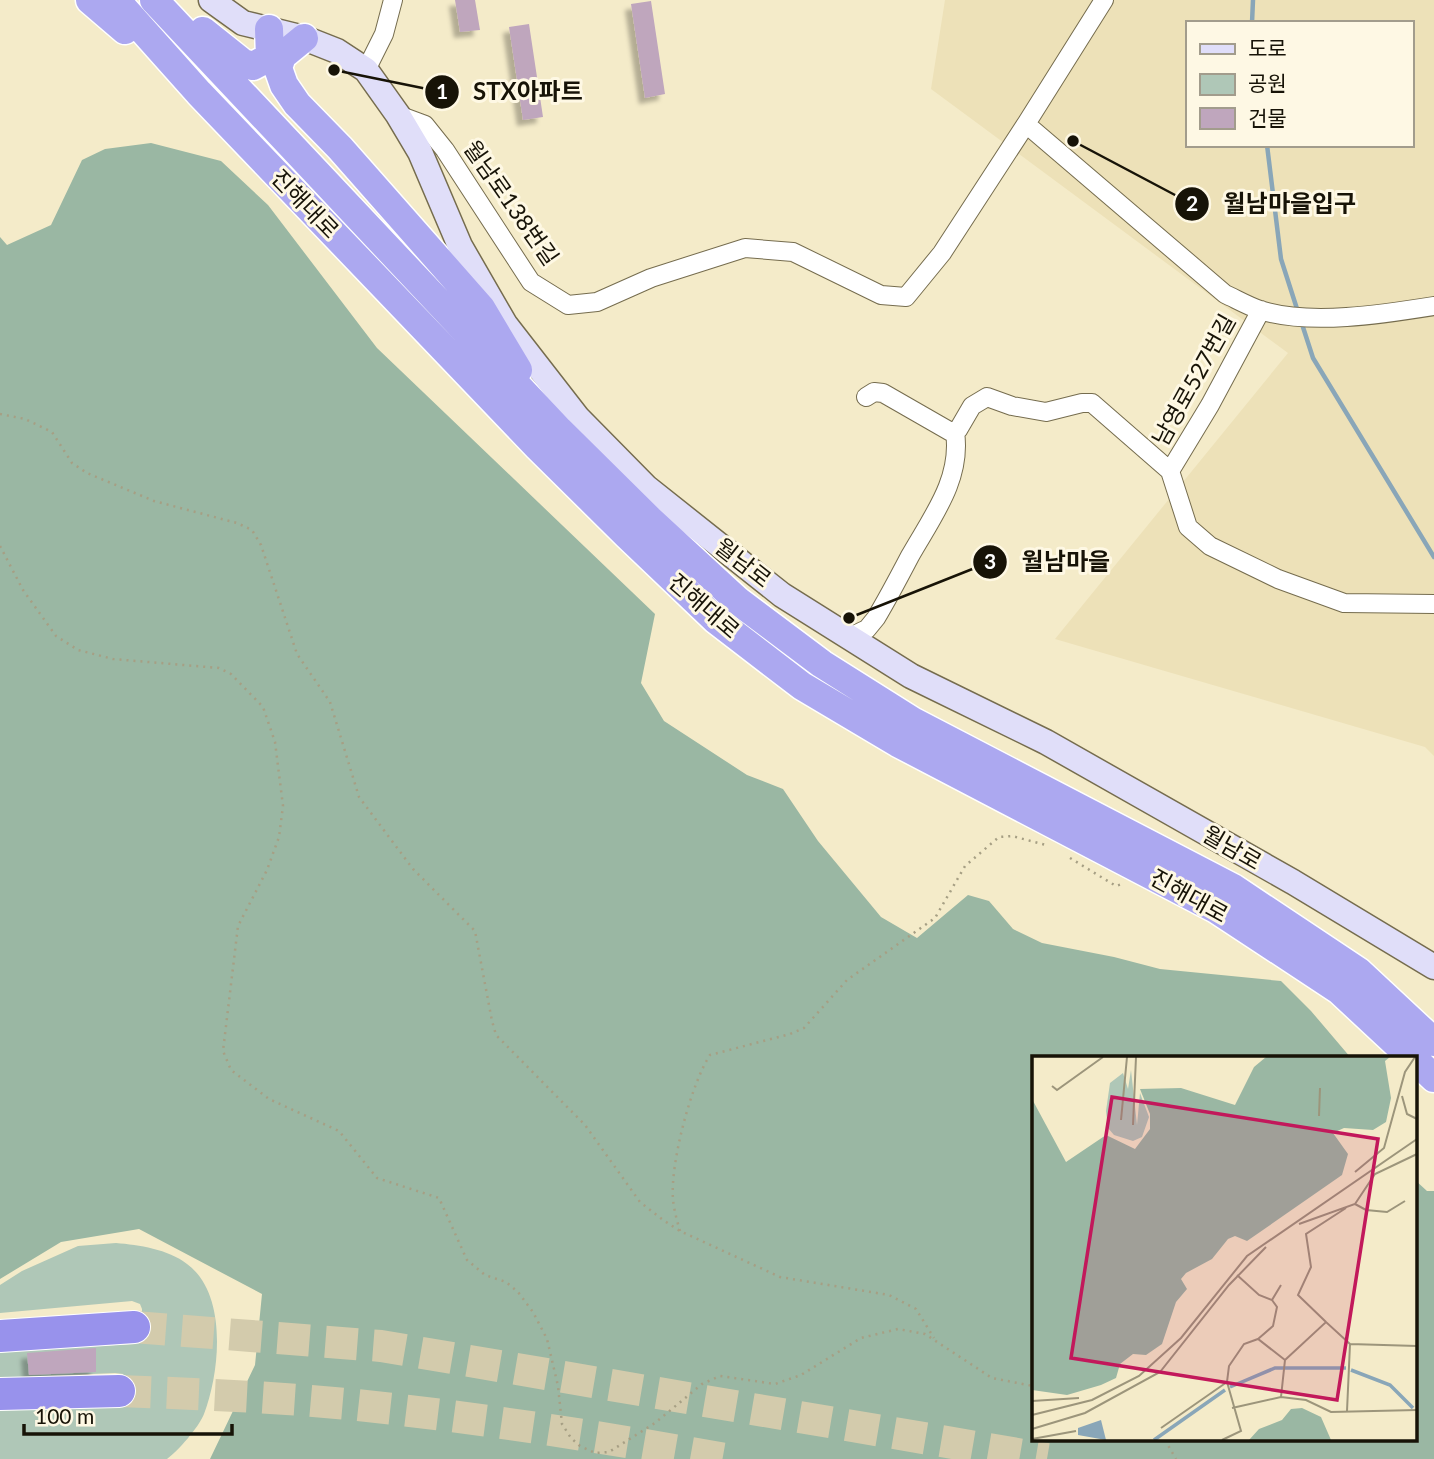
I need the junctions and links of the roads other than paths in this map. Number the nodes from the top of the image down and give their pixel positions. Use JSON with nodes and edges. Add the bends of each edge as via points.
{"nodes":[{"id":1,"x":90,"y":0,"type":"edge"},
{"id":2,"x":116,"y":0,"type":"edge"},
{"id":3,"x":154,"y":0,"type":"edge"},
{"id":4,"x":160,"y":0,"type":"edge"},
{"id":5,"x":211,"y":0,"type":"edge"},
{"id":6,"x":393,"y":0,"type":"edge"},
{"id":7,"x":1104,"y":0,"type":"edge"},
{"id":8,"x":269,"y":29,"type":"junction"},
{"id":9,"x":304,"y":38,"type":"junction"},
{"id":10,"x":366,"y":69,"type":"junction"},
{"id":11,"x":199,"y":93,"type":"junction"},
{"id":12,"x":398,"y":116,"type":"junction"},
{"id":13,"x":1026,"y":124,"type":"junction"},
{"id":14,"x":1434,"y":306,"type":"edge"},
{"id":15,"x":1261,"y":310,"type":"junction"},
{"id":16,"x":866,"y":397,"type":"dead end"},
{"id":17,"x":542,"y":412,"type":"junction"},
{"id":18,"x":955,"y":432,"type":"junction"},
{"id":19,"x":1170,"y":471,"type":"junction"},
{"id":20,"x":1434,"y":605,"type":"edge"},
{"id":21,"x":850,"y":637,"type":"junction"},
{"id":22,"x":1434,"y":967,"type":"edge"},
{"id":23,"x":1434,"y":1042,"type":"edge"},
{"id":24,"x":1411,"y":1056,"type":"edge"},
{"id":25,"x":1416,"y":1061,"type":"edge"},
{"id":26,"x":1434,"y":1078,"type":"edge"},
{"id":27,"x":134,"y":1327,"type":"tunnel mouth"},
{"id":28,"x":0,"y":1336,"type":"edge"},
{"id":29,"x":119,"y":1391,"type":"tunnel mouth"},
{"id":30,"x":0,"y":1394,"type":"edge"}],
"edges":[{"from":1,"to":11,"type":"highway"},
{"from":2,"to":11,"type":"highway","name":"진해대로"},
{"from":3,"to":17,"type":"highway","name":"진해대로"},
{"from":4,"to":8,"type":"highway","via":[[253,66],[270,57]]},
{"from":5,"to":8,"type":"main road","name":"월남로","via":[[243,23]]},
{"from":6,"to":10,"type":"street","via":[[384,34]]},
{"from":7,"to":13,"type":"street"},
{"from":8,"to":9,"type":"main road","name":"월남로"},
{"from":9,"to":10,"type":"main road","name":"월남로"},
{"from":9,"to":17,"type":"highway","via":[[282,56],[278,68],[284,85],[481,307]]},
{"from":10,"to":12,"type":"main road","name":"월남로"},
{"from":11,"to":24,"type":"highway","name":"진해대로","via":[[538,447],[716,620],[802,686],[898,743],[1216,909],[1339,990]]},
{"from":12,"to":13,"type":"street","name":"월남로138번길","via":[[425,125],[531,282],[568,304],[597,302],[651,278],[745,248],[793,252],[881,295],[906,297],[942,253]]},
{"from":12,"to":21,"type":"main road","name":"월남로","via":[[420,152],[460,246],[505,324],[578,418],[646,487],[782,594]]},
{"from":13,"to":15,"type":"street","name":"남영로527번길","via":[[1225,294]]},
{"from":14,"to":15,"type":"street","via":[[1372,317]]},
{"from":15,"to":19,"type":"street","name":"남영로527번길"},
{"from":16,"to":18,"type":"street","via":[[884,393]]},
{"from":17,"to":23,"type":"highway","name":"진해대로","via":[[738,601],[822,664],[914,722],[1233,888],[1359,972]]},
{"from":18,"to":19,"type":"street","via":[[972,405],[986,397],[1046,412],[1087,402]]},
{"from":18,"to":21,"type":"street","via":[[954,464],[940,507],[876,618],[867,629]]},
{"from":19,"to":20,"type":"street","name":"남영로527번길","via":[[1188,527],[1210,545],[1278,579],[1344,603]]},
{"from":21,"to":22,"type":"main road","name":"월남로","via":[[911,676],[1046,742]]},
{"from":25,"to":26,"type":"highway","name":"진해대로"},
{"from":27,"to":28,"type":"highway"},
{"from":29,"to":30,"type":"highway"}]}
